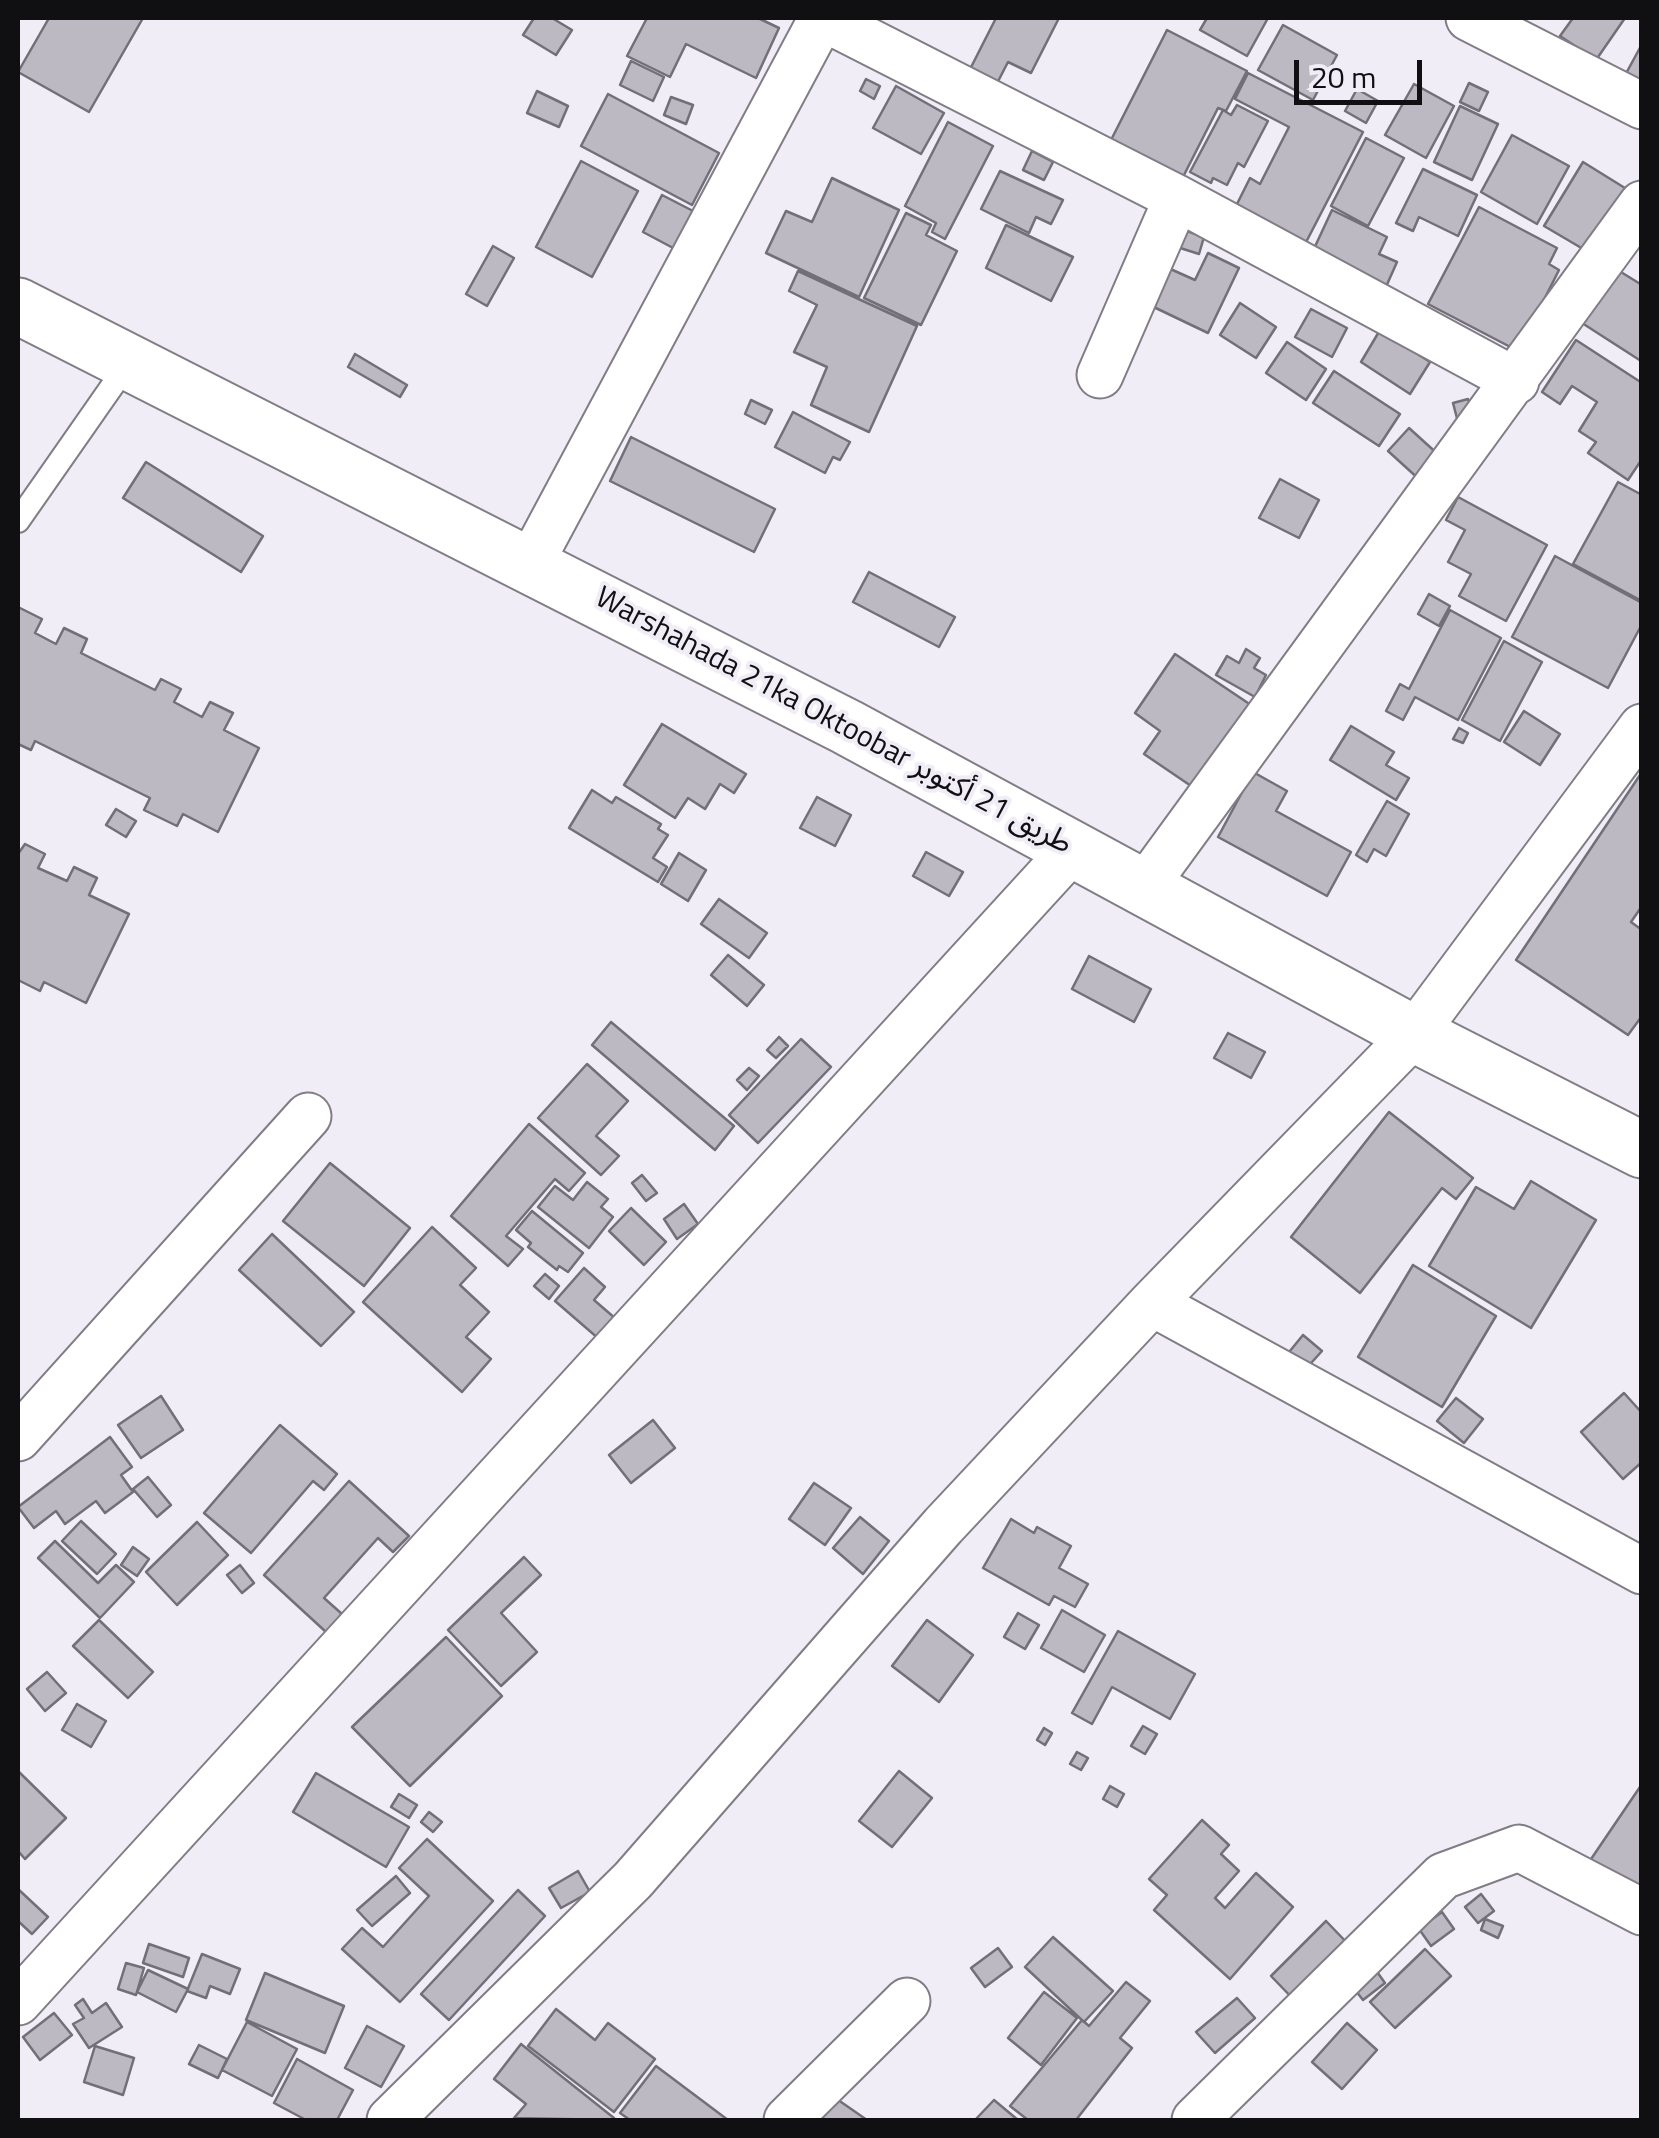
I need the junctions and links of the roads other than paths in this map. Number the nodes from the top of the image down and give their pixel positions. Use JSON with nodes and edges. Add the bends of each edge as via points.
{"nodes":[{"id":1,"x":802,"y":18,"type":"edge"},
{"id":2,"x":822,"y":18,"type":"edge"},
{"id":3,"x":1469,"y":18,"type":"edge"},
{"id":4,"x":1642,"y":106,"type":"edge"},
{"id":5,"x":1177,"y":198,"type":"junction"},
{"id":6,"x":1642,"y":204,"type":"edge"},
{"id":7,"x":18,"y":306,"type":"edge"},
{"id":8,"x":129,"y":362,"type":"junction"},
{"id":9,"x":1100,"y":375,"type":"dead end"},
{"id":10,"x":1516,"y":381,"type":"junction"},
{"id":11,"x":18,"y":522,"type":"edge"},
{"id":12,"x":530,"y":564,"type":"junction"},
{"id":13,"x":1642,"y":727,"type":"edge"},
{"id":14,"x":1073,"y":848,"type":"junction"},
{"id":15,"x":1145,"y":886,"type":"junction"},
{"id":16,"x":1414,"y":1034,"type":"junction"},
{"id":17,"x":308,"y":1116,"type":"dead end"},
{"id":18,"x":1642,"y":1150,"type":"edge"},
{"id":19,"x":1152,"y":1303,"type":"junction"},
{"id":20,"x":18,"y":1438,"type":"edge"},
{"id":21,"x":1642,"y":1570,"type":"edge"},
{"id":22,"x":1642,"y":1912,"type":"edge"},
{"id":23,"x":908,"y":2001,"type":"dead end"},
{"id":24,"x":18,"y":2002,"type":"edge"},
{"id":25,"x":390,"y":2120,"type":"edge"},
{"id":26,"x":787,"y":2120,"type":"edge"},
{"id":27,"x":1195,"y":2120,"type":"edge"}],
"edges":[{"from":1,"to":12,"type":"street"},
{"from":2,"to":5,"type":"street"},
{"from":2,"to":12,"type":"street"},
{"from":3,"to":4,"type":"street"},
{"from":5,"to":9,"type":"street"},
{"from":5,"to":10,"type":"street"},
{"from":6,"to":10,"type":"street"},
{"from":7,"to":8,"type":"main road","name":"Warshahada 21ka Oktoobar طريق 21 أكتوبر"},
{"from":8,"to":11,"type":"lane"},
{"from":8,"to":12,"type":"main road","name":"Warshahada 21ka Oktoobar طريق 21 أكتوبر"},
{"from":10,"to":15,"type":"street"},
{"from":12,"to":14,"type":"main road","name":"Warshahada 21ka Oktoobar طريق 21 أكتوبر"},
{"from":13,"to":16,"type":"street"},
{"from":14,"to":15,"type":"main road","name":"Warshahada 21ka Oktoobar طريق 21 أكتوبر"},
{"from":14,"to":24,"type":"street"},
{"from":15,"to":16,"type":"main road","name":"Warshahada 21ka Oktoobar طريق 21 أكتوبر"},
{"from":16,"to":18,"type":"main road","name":"Warshahada 21ka Oktoobar طريق 21 أكتوبر"},
{"from":16,"to":19,"type":"street"},
{"from":17,"to":20,"type":"street"},
{"from":19,"to":21,"type":"street"},
{"from":19,"to":25,"type":"street","via":[[944,1526],[633,1880]]},
{"from":22,"to":27,"type":"street","via":[[1519,1848],[1443,1876]]},
{"from":23,"to":26,"type":"street"}]}
